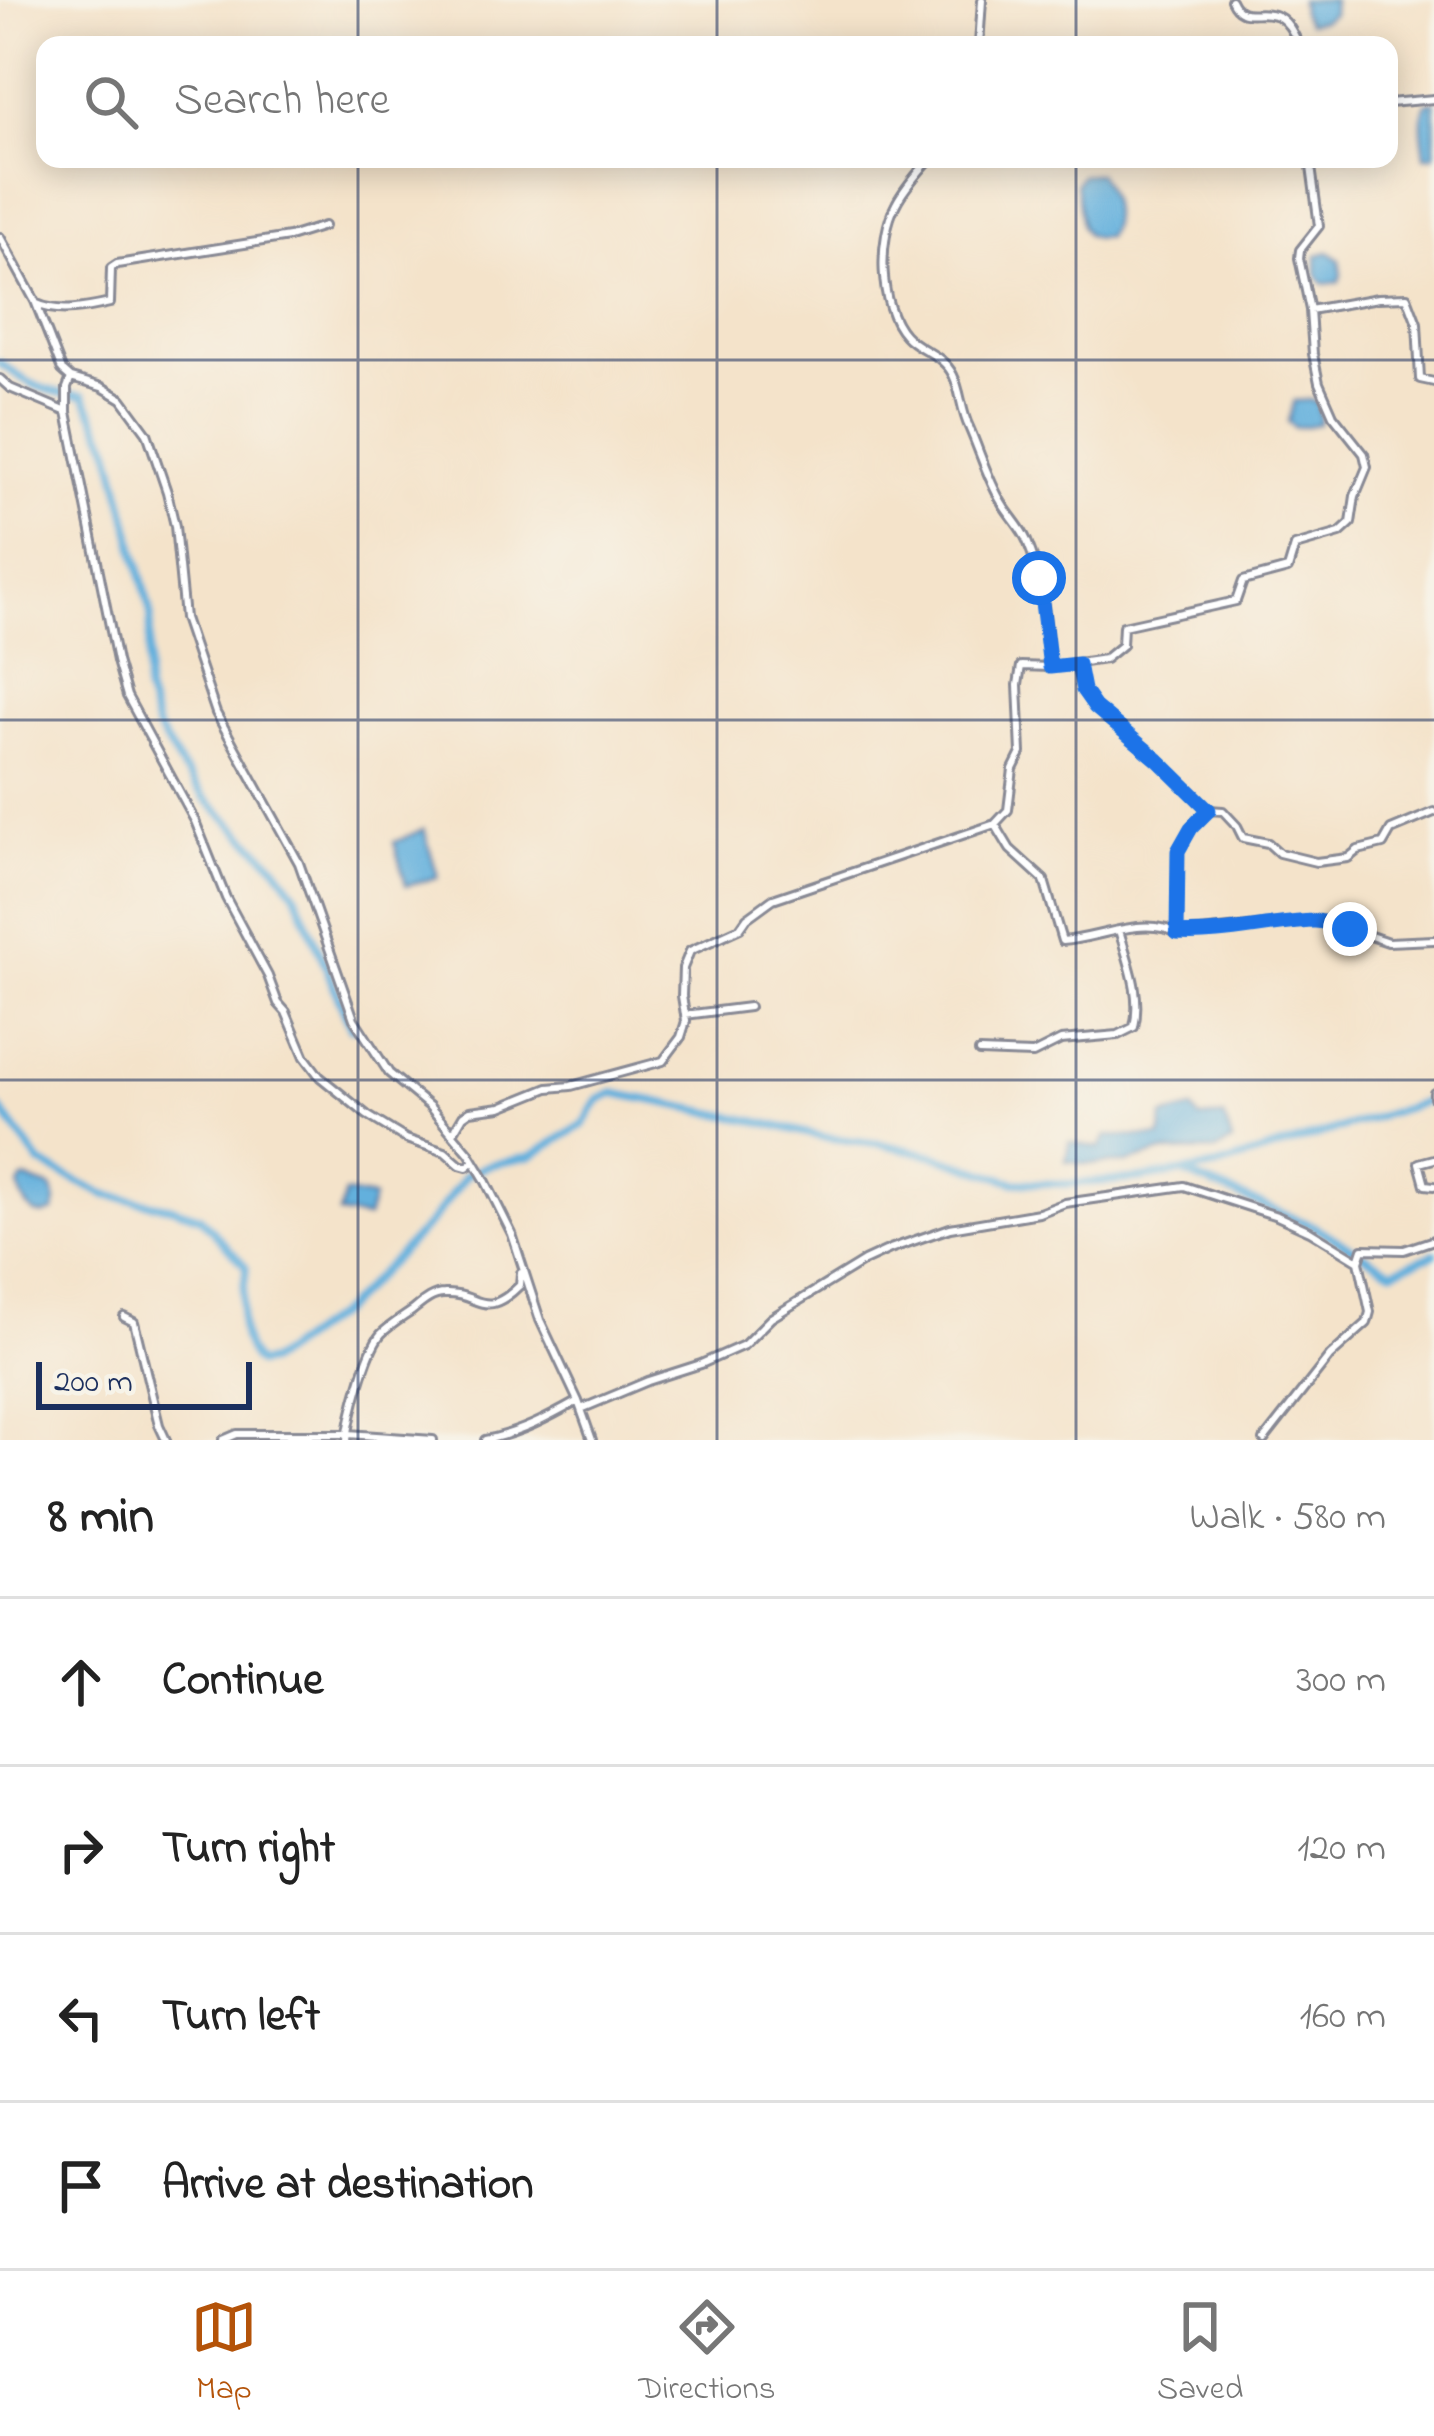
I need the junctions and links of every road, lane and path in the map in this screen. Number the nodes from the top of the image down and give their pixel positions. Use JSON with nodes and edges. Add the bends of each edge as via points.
{"nodes":[{"id":1,"x":982,"y":0,"type":"edge"},
{"id":2,"x":1231,"y":0,"type":"edge"},
{"id":3,"x":980,"y":36,"type":"edge"},
{"id":4,"x":1294,"y":36,"type":"edge"},
{"id":5,"x":1434,"y":99,"type":"edge"},
{"id":6,"x":1398,"y":102,"type":"edge"},
{"id":7,"x":921,"y":168,"type":"edge"},
{"id":8,"x":1311,"y":168,"type":"edge"},
{"id":9,"x":324,"y":226,"type":"dead end"},
{"id":10,"x":0,"y":237,"type":"edge"},
{"id":11,"x":34,"y":302,"type":"junction"},
{"id":12,"x":1310,"y":310,"type":"junction"},
{"id":13,"x":71,"y":378,"type":"junction"},
{"id":14,"x":0,"y":379,"type":"edge"},
{"id":15,"x":1434,"y":382,"type":"edge"},
{"id":16,"x":68,"y":412,"type":"junction"},
{"id":17,"x":1078,"y":664,"type":"junction"},
{"id":18,"x":1050,"y":667,"type":"junction"},
{"id":19,"x":1209,"y":810,"type":"junction"},
{"id":20,"x":1434,"y":812,"type":"edge"},
{"id":21,"x":995,"y":824,"type":"junction"},
{"id":22,"x":1119,"y":930,"type":"junction"},
{"id":23,"x":1177,"y":933,"type":"junction"},
{"id":24,"x":1434,"y":940,"type":"edge"},
{"id":25,"x":749,"y":1006,"type":"dead end"},
{"id":26,"x":685,"y":1015,"type":"junction"},
{"id":27,"x":979,"y":1052,"type":"dead end"},
{"id":28,"x":453,"y":1133,"type":"junction"},
{"id":29,"x":1434,"y":1159,"type":"edge"},
{"id":30,"x":473,"y":1162,"type":"junction"},
{"id":31,"x":1434,"y":1186,"type":"edge"},
{"id":32,"x":1434,"y":1240,"type":"edge"},
{"id":33,"x":1359,"y":1260,"type":"junction"},
{"id":34,"x":522,"y":1268,"type":"junction"},
{"id":35,"x":124,"y":1318,"type":"dead end"},
{"id":36,"x":579,"y":1405,"type":"junction"},
{"id":37,"x":348,"y":1437,"type":"edge"},
{"id":38,"x":166,"y":1440,"type":"edge"},
{"id":39,"x":223,"y":1440,"type":"edge"},
{"id":40,"x":433,"y":1440,"type":"edge"},
{"id":41,"x":485,"y":1440,"type":"edge"},
{"id":42,"x":592,"y":1440,"type":"edge"},
{"id":43,"x":1264,"y":1440,"type":"edge"}],
"edges":[{"from":1,"to":3,"type":"street"},
{"from":2,"to":4,"type":"street","via":[[1240,13],[1284,20]]},
{"from":5,"to":6,"type":"street"},
{"from":7,"to":18,"type":"street","via":[[893,208],[885,292],[906,337],[954,376],[1000,501],[1028,543]]},
{"from":8,"to":12,"type":"street","via":[[1319,226],[1299,258]]},
{"from":9,"to":11,"type":"street","via":[[116,264],[112,297],[103,305]]},
{"from":10,"to":11,"type":"street"},
{"from":11,"to":13,"type":"street"},
{"from":12,"to":15,"type":"street","via":[[1407,297],[1420,379]]},
{"from":12,"to":17,"type":"street","via":[[1319,383],[1364,454],[1351,523],[1295,546],[1288,569],[1243,581],[1236,601],[1123,626],[1122,645],[1106,659]]},
{"from":13,"to":16,"type":"street"},
{"from":13,"to":28,"type":"street","via":[[122,399],[147,433],[175,526],[184,618],[216,712],[299,862],[354,1018],[389,1073]]},
{"from":14,"to":16,"type":"street"},
{"from":16,"to":30,"type":"street","via":[[127,696],[305,1057],[393,1132],[460,1165]]},
{"from":17,"to":18,"type":"street"},
{"from":17,"to":19,"type":"street","via":[[1095,707]]},
{"from":18,"to":21,"type":"street","via":[[1022,666],[1021,753],[1007,810]]},
{"from":19,"to":20,"type":"street","via":[[1222,812],[1244,838],[1316,862],[1383,844],[1390,830]]},
{"from":19,"to":23,"type":"street","via":[[1178,851]]},
{"from":21,"to":22,"type":"street","via":[[1044,880],[1062,941]]},
{"from":21,"to":26,"type":"street","via":[[773,899],[740,928],[690,951],[682,968]]},
{"from":22,"to":23,"type":"street","via":[[1166,926]]},
{"from":22,"to":27,"type":"street","via":[[1137,993],[1135,1028],[1061,1040],[1033,1054]]},
{"from":23,"to":24,"type":"street","via":[[1319,920],[1388,942]]},
{"from":25,"to":26,"type":"street"},
{"from":26,"to":28,"type":"street","via":[[681,1037],[656,1065],[470,1111]]},
{"from":28,"to":30,"type":"street"},
{"from":29,"to":31,"type":"street","via":[[1419,1163],[1425,1185]]},
{"from":30,"to":34,"type":"street"},
{"from":32,"to":33,"type":"street","via":[[1404,1250],[1363,1249]]},
{"from":33,"to":36,"type":"street","via":[[1277,1216],[1184,1186],[1065,1203],[890,1249],[771,1318],[744,1345]]},
{"from":33,"to":43,"type":"street","via":[[1367,1323]]},
{"from":34,"to":36,"type":"street"},
{"from":34,"to":37,"type":"street","via":[[520,1286],[506,1299],[487,1305],[433,1296],[380,1335]]},
{"from":35,"to":38,"type":"street","via":[[134,1322]]},
{"from":36,"to":41,"type":"street"},
{"from":36,"to":42,"type":"street"},
{"from":37,"to":39,"type":"street"},
{"from":37,"to":40,"type":"street"}]}
